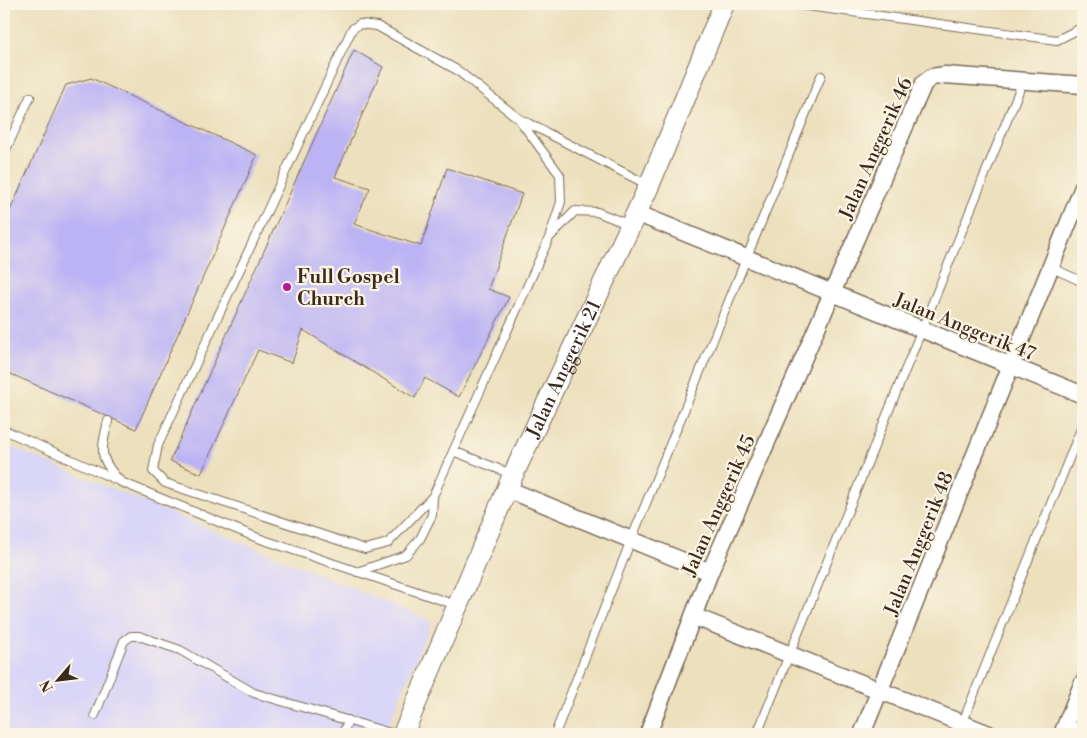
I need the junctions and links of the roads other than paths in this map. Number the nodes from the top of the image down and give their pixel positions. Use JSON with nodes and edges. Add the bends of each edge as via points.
{"nodes":[{"id":1,"x":724,"y":4,"type":"edge"},
{"id":2,"x":793,"y":4,"type":"edge"},
{"id":3,"x":1083,"y":27,"type":"edge"},
{"id":4,"x":821,"y":76,"type":"dead end"},
{"id":5,"x":1024,"y":80,"type":"junction"},
{"id":6,"x":1083,"y":85,"type":"edge"},
{"id":7,"x":30,"y":97,"type":"dead end"},
{"id":8,"x":518,"y":118,"type":"junction"},
{"id":9,"x":4,"y":154,"type":"edge"},
{"id":10,"x":649,"y":186,"type":"junction"},
{"id":11,"x":1083,"y":187,"type":"edge"},
{"id":12,"x":632,"y":219,"type":"junction"},
{"id":13,"x":549,"y":238,"type":"junction"},
{"id":14,"x":745,"y":258,"type":"junction"},
{"id":15,"x":1050,"y":267,"type":"junction"},
{"id":16,"x":1083,"y":282,"type":"edge"},
{"id":17,"x":832,"y":294,"type":"junction"},
{"id":18,"x":922,"y":330,"type":"junction"},
{"id":19,"x":1011,"y":366,"type":"junction"},
{"id":20,"x":1083,"y":395,"type":"edge"},
{"id":21,"x":108,"y":422,"type":"dead end"},
{"id":22,"x":1083,"y":424,"type":"edge"},
{"id":23,"x":4,"y":430,"type":"edge"},
{"id":24,"x":453,"y":450,"type":"junction"},
{"id":25,"x":121,"y":482,"type":"junction"},
{"id":26,"x":510,"y":482,"type":"junction"},
{"id":27,"x":434,"y":496,"type":"junction"},
{"id":28,"x":631,"y":540,"type":"junction"},
{"id":29,"x":358,"y":572,"type":"junction"},
{"id":30,"x":710,"y":572,"type":"junction"},
{"id":31,"x":458,"y":606,"type":"junction"},
{"id":32,"x":693,"y":616,"type":"junction"},
{"id":33,"x":790,"y":655,"type":"junction"},
{"id":34,"x":1083,"y":682,"type":"edge"},
{"id":35,"x":880,"y":691,"type":"junction"},
{"id":36,"x":95,"y":714,"type":"dead end"},
{"id":37,"x":348,"y":720,"type":"junction"},
{"id":38,"x":961,"y":729,"type":"edge"},
{"id":39,"x":1064,"y":730,"type":"edge"},
{"id":40,"x":343,"y":734,"type":"edge"},
{"id":41,"x":394,"y":734,"type":"edge"},
{"id":42,"x":402,"y":734,"type":"edge"},
{"id":43,"x":555,"y":734,"type":"edge"},
{"id":44,"x":648,"y":734,"type":"edge"},
{"id":45,"x":757,"y":734,"type":"edge"},
{"id":46,"x":862,"y":734,"type":"edge"},
{"id":47,"x":990,"y":734,"type":"edge"},
{"id":48,"x":1083,"y":734,"type":"edge"}],
"edges":[{"from":1,"to":10,"type":"street","name":"Jalan Anggerik 21"},
{"from":2,"to":3,"type":"lane","via":[[1057,40]]},
{"from":4,"to":14,"type":"lane"},
{"from":5,"to":6,"type":"street","name":"Jalan Anggerik 46"},
{"from":5,"to":17,"type":"street","name":"Jalan Anggerik 46","via":[[944,75],[932,77],[924,83]]},
{"from":5,"to":18,"type":"lane"},
{"from":7,"to":9,"type":"lane"},
{"from":8,"to":10,"type":"lane"},
{"from":8,"to":13,"type":"lane","via":[[560,176],[560,202]]},
{"from":8,"to":27,"type":"lane","via":[[457,70],[377,26],[360,24],[352,29],[158,445],[154,471],[165,484],[364,550],[388,543]]},
{"from":10,"to":12,"type":"street","name":"Jalan Anggerik 21"},
{"from":11,"to":15,"type":"street","name":"Jalan Anggerik 48"},
{"from":12,"to":13,"type":"lane","via":[[598,212],[575,212]]},
{"from":12,"to":14,"type":"street","name":"Jalan Anggerik 47"},
{"from":12,"to":26,"type":"street","name":"Jalan Anggerik 21"},
{"from":13,"to":24,"type":"lane"},
{"from":14,"to":17,"type":"street","name":"Jalan Anggerik 47"},
{"from":14,"to":28,"type":"lane"},
{"from":15,"to":16,"type":"lane"},
{"from":15,"to":19,"type":"street","name":"Jalan Anggerik 48"},
{"from":17,"to":18,"type":"street","name":"Jalan Anggerik 47"},
{"from":17,"to":30,"type":"street","name":"Jalan Anggerik 45"},
{"from":18,"to":19,"type":"street","name":"Jalan Anggerik 47"},
{"from":18,"to":33,"type":"lane"},
{"from":19,"to":20,"type":"street","name":"Jalan Anggerik 47"},
{"from":19,"to":35,"type":"street","name":"Jalan Anggerik 48"},
{"from":21,"to":25,"type":"lane","via":[[102,452],[108,469]]},
{"from":22,"to":38,"type":"lane"},
{"from":23,"to":25,"type":"lane"},
{"from":24,"to":26,"type":"lane"},
{"from":24,"to":27,"type":"lane"},
{"from":25,"to":29,"type":"lane","via":[[258,538]]},
{"from":26,"to":28,"type":"street"},
{"from":26,"to":31,"type":"street","name":"Jalan Anggerik 21"},
{"from":27,"to":29,"type":"lane","via":[[432,515],[420,539],[406,555]]},
{"from":28,"to":30,"type":"street"},
{"from":28,"to":43,"type":"lane"},
{"from":29,"to":31,"type":"lane"},
{"from":30,"to":32,"type":"street","name":"Jalan Anggerik 45"},
{"from":31,"to":42,"type":"street","name":"Jalan Anggerik 21"},
{"from":32,"to":33,"type":"street"},
{"from":32,"to":44,"type":"street","name":"Jalan Anggerik 45"},
{"from":33,"to":35,"type":"street"},
{"from":33,"to":45,"type":"lane"},
{"from":34,"to":39,"type":"street"},
{"from":35,"to":38,"type":"street"},
{"from":35,"to":46,"type":"street","name":"Jalan Anggerik 48"},
{"from":36,"to":37,"type":"lane","via":[[124,641],[131,636],[139,636],[180,650],[254,693]]},
{"from":37,"to":40,"type":"lane"},
{"from":37,"to":41,"type":"lane"},
{"from":38,"to":47,"type":"street"},
{"from":39,"to":48,"type":"street"}]}
